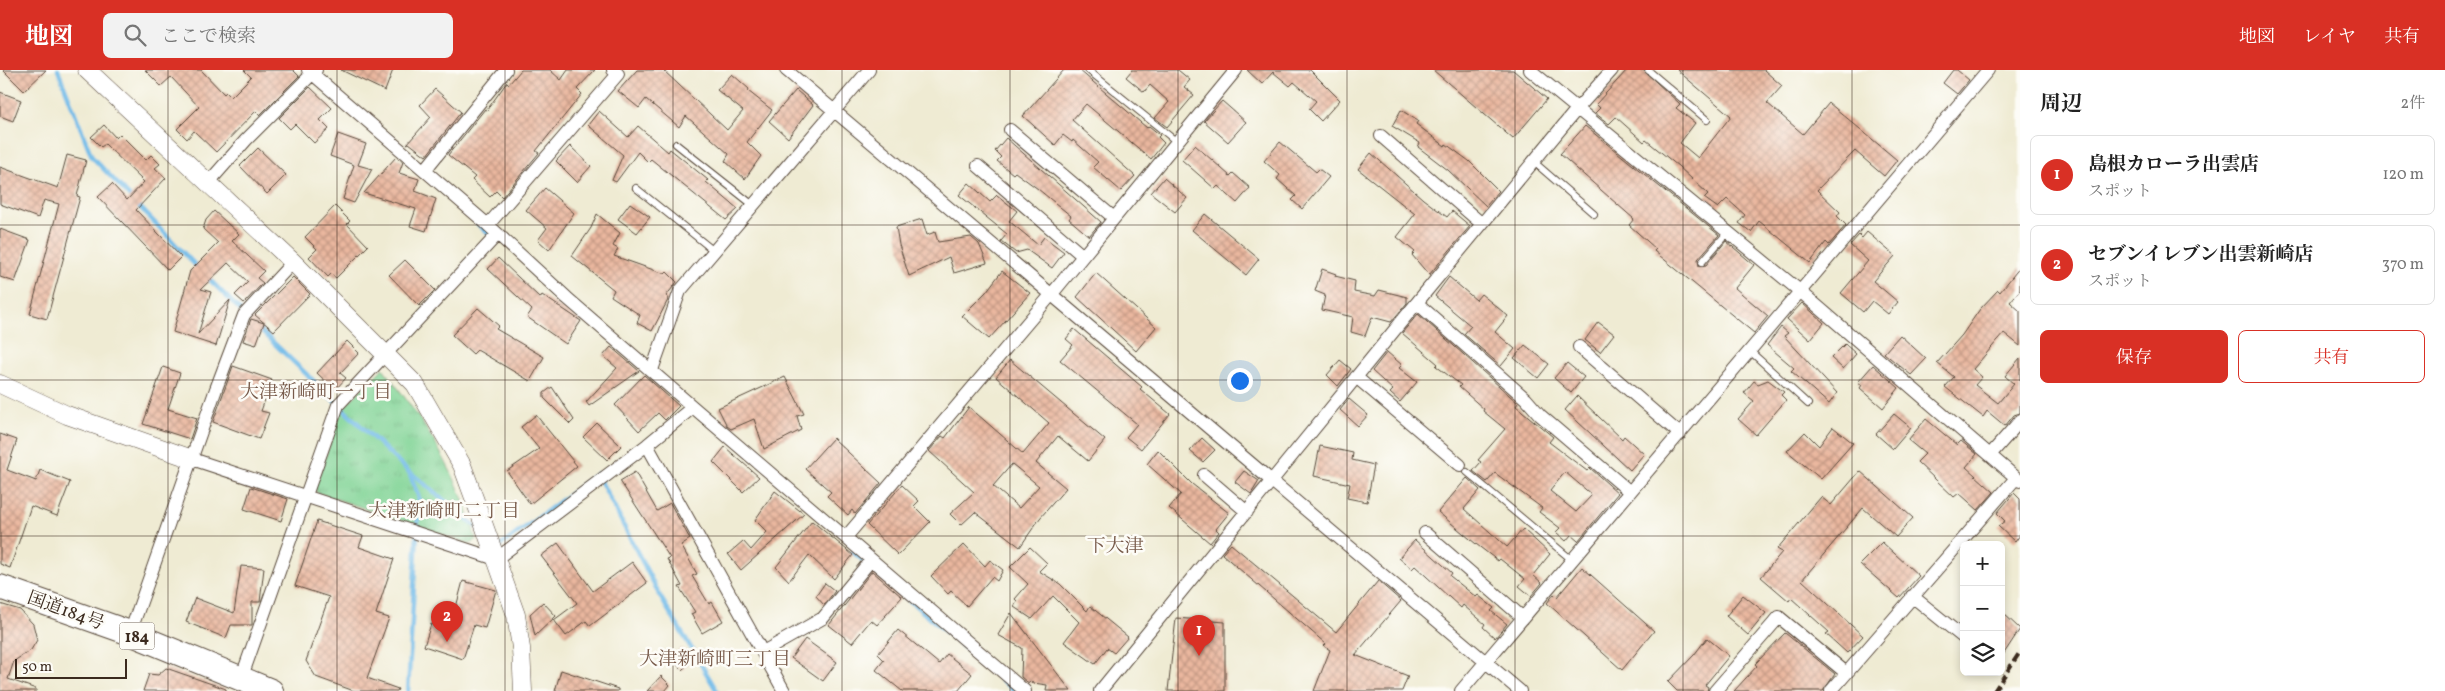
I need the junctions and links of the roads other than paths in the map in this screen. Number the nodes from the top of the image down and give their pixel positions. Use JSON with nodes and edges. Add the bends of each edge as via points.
{"nodes":[{"id":1,"x":87,"y":70,"type":"edge"},
{"id":2,"x":506,"y":70,"type":"edge"},
{"id":3,"x":614,"y":70,"type":"edge"},
{"id":4,"x":786,"y":70,"type":"edge"},
{"id":5,"x":869,"y":70,"type":"edge"},
{"id":6,"x":1088,"y":70,"type":"edge"},
{"id":7,"x":1236,"y":70,"type":"edge"},
{"id":8,"x":1530,"y":70,"type":"edge"},
{"id":9,"x":1612,"y":70,"type":"edge"},
{"id":10,"x":1648,"y":70,"type":"edge"},
{"id":11,"x":1988,"y":70,"type":"edge"},
{"id":12,"x":312,"y":71,"type":"edge"},
{"id":13,"x":1577,"y":109,"type":"junction"},
{"id":14,"x":834,"y":111,"type":"junction"},
{"id":15,"x":1707,"y":120,"type":"dead end"},
{"id":16,"x":1010,"y":130,"type":"dead end"},
{"id":17,"x":1381,"y":136,"type":"dead end"},
{"id":18,"x":1177,"y":142,"type":"junction"},
{"id":19,"x":676,"y":144,"type":"dead end"},
{"id":20,"x":1534,"y":162,"type":"junction"},
{"id":21,"x":978,"y":166,"type":"dead end"},
{"id":22,"x":425,"y":170,"type":"junction"},
{"id":23,"x":209,"y":182,"type":"junction"},
{"id":24,"x":636,"y":188,"type":"dead end"},
{"id":25,"x":753,"y":205,"type":"junction"},
{"id":26,"x":1594,"y":214,"type":"dead end"},
{"id":27,"x":1114,"y":218,"type":"junction"},
{"id":28,"x":1482,"y":224,"type":"junction"},
{"id":29,"x":493,"y":230,"type":"junction"},
{"id":30,"x":1728,"y":232,"type":"junction"},
{"id":31,"x":714,"y":251,"type":"junction"},
{"id":32,"x":1083,"y":256,"type":"junction"},
{"id":33,"x":293,"y":262,"type":"junction"},
{"id":34,"x":1702,"y":262,"type":"dead end"},
{"id":35,"x":1801,"y":292,"type":"junction"},
{"id":36,"x":1051,"y":294,"type":"junction"},
{"id":37,"x":1417,"y":303,"type":"junction"},
{"id":38,"x":1579,"y":347,"type":"dead end"},
{"id":39,"x":1750,"y":351,"type":"junction"},
{"id":40,"x":385,"y":353,"type":"junction"},
{"id":41,"x":652,"y":370,"type":"junction"},
{"id":42,"x":1356,"y":377,"type":"junction"},
{"id":43,"x":0,"y":384,"type":"edge"},
{"id":44,"x":1808,"y":404,"type":"dead end"},
{"id":45,"x":693,"y":407,"type":"junction"},
{"id":46,"x":2020,"y":421,"type":"edge"},
{"id":47,"x":1680,"y":434,"type":"junction"},
{"id":48,"x":647,"y":445,"type":"junction"},
{"id":49,"x":1990,"y":455,"type":"junction"},
{"id":50,"x":192,"y":459,"type":"junction"},
{"id":51,"x":1463,"y":468,"type":"joint"},
{"id":52,"x":1204,"y":475,"type":"dead end"},
{"id":53,"x":2018,"y":479,"type":"edge"},
{"id":54,"x":1273,"y":482,"type":"junction"},
{"id":55,"x":1630,"y":492,"type":"junction"},
{"id":56,"x":307,"y":497,"type":"junction"},
{"id":57,"x":1247,"y":512,"type":"junction"},
{"id":58,"x":1425,"y":533,"type":"dead end"},
{"id":59,"x":846,"y":537,"type":"junction"},
{"id":60,"x":496,"y":559,"type":"junction"},
{"id":61,"x":871,"y":560,"type":"junction"},
{"id":62,"x":1572,"y":560,"type":"junction"},
{"id":63,"x":0,"y":587,"type":"edge"},
{"id":64,"x":1912,"y":596,"type":"junction"},
{"id":65,"x":1523,"y":618,"type":"junction"},
{"id":66,"x":130,"y":634,"type":"junction"},
{"id":67,"x":1960,"y":635,"type":"edge"},
{"id":68,"x":763,"y":652,"type":"junction"},
{"id":69,"x":1486,"y":661,"type":"junction"},
{"id":70,"x":1845,"y":672,"type":"junction"},
{"id":71,"x":257,"y":687,"type":"edge"},
{"id":72,"x":523,"y":691,"type":"edge"},
{"id":73,"x":784,"y":691,"type":"edge"},
{"id":74,"x":1025,"y":691,"type":"edge"},
{"id":75,"x":1100,"y":691,"type":"edge"},
{"id":76,"x":1461,"y":691,"type":"edge"},
{"id":77,"x":1520,"y":691,"type":"edge"},
{"id":78,"x":1715,"y":691,"type":"edge"},
{"id":79,"x":1831,"y":691,"type":"edge"}],
"edges":[{"from":1,"to":23,"type":"street"},
{"from":2,"to":22,"type":"street"},
{"from":3,"to":29,"type":"street","via":[[618,74]]},
{"from":4,"to":14,"type":"street"},
{"from":5,"to":14,"type":"street"},
{"from":6,"to":18,"type":"lane"},
{"from":7,"to":18,"type":"street"},
{"from":8,"to":13,"type":"street"},
{"from":9,"to":13,"type":"street"},
{"from":10,"to":15,"type":"lane"},
{"from":11,"to":35,"type":"street"},
{"from":12,"to":22,"type":"street"},
{"from":12,"to":23,"type":"street"},
{"from":13,"to":20,"type":"street"},
{"from":13,"to":30,"type":"street"},
{"from":14,"to":25,"type":"street"},
{"from":14,"to":36,"type":"street"},
{"from":16,"to":27,"type":"street"},
{"from":17,"to":28,"type":"street"},
{"from":18,"to":27,"type":"street"},
{"from":19,"to":25,"type":"lane"},
{"from":20,"to":26,"type":"lane"},
{"from":20,"to":28,"type":"street"},
{"from":21,"to":32,"type":"street"},
{"from":22,"to":29,"type":"street"},
{"from":23,"to":33,"type":"street"},
{"from":24,"to":31,"type":"lane"},
{"from":25,"to":31,"type":"street"},
{"from":27,"to":32,"type":"street"},
{"from":28,"to":37,"type":"street"},
{"from":29,"to":40,"type":"street"},
{"from":29,"to":41,"type":"street"},
{"from":30,"to":34,"type":"lane"},
{"from":30,"to":35,"type":"street"},
{"from":31,"to":41,"type":"street","via":[[680,291]]},
{"from":32,"to":36,"type":"street"},
{"from":33,"to":40,"type":"street"},
{"from":33,"to":50,"type":"street","via":[[244,315]]},
{"from":35,"to":39,"type":"street"},
{"from":35,"to":49,"type":"street"},
{"from":36,"to":54,"type":"street"},
{"from":36,"to":59,"type":"street"},
{"from":37,"to":42,"type":"street"},
{"from":37,"to":55,"type":"street","via":[[1526,399],[1540,416]]},
{"from":38,"to":47,"type":"street"},
{"from":39,"to":44,"type":"lane"},
{"from":39,"to":47,"type":"street"},
{"from":40,"to":56,"type":"street","via":[[338,405]]},
{"from":40,"to":60,"type":"street","via":[[415,384],[462,465]]},
{"from":41,"to":45,"type":"street"},
{"from":42,"to":51,"type":"street"},
{"from":42,"to":54,"type":"street"},
{"from":43,"to":50,"type":"street","via":[[67,415]]},
{"from":45,"to":48,"type":"street"},
{"from":45,"to":59,"type":"street"},
{"from":46,"to":49,"type":"street"},
{"from":47,"to":55,"type":"street"},
{"from":48,"to":60,"type":"street"},
{"from":48,"to":68,"type":"street"},
{"from":49,"to":53,"type":"street"},
{"from":50,"to":56,"type":"street"},
{"from":50,"to":66,"type":"street"},
{"from":51,"to":62,"type":"lane"},
{"from":52,"to":57,"type":"street"},
{"from":53,"to":64,"type":"street"},
{"from":54,"to":57,"type":"street"},
{"from":54,"to":69,"type":"street"},
{"from":55,"to":62,"type":"street"},
{"from":56,"to":60,"type":"street"},
{"from":56,"to":71,"type":"street"},
{"from":57,"to":75,"type":"street"},
{"from":58,"to":65,"type":"street"},
{"from":59,"to":61,"type":"street"},
{"from":60,"to":72,"type":"street","via":[[516,615]]},
{"from":61,"to":68,"type":"street","via":[[823,618]]},
{"from":61,"to":74,"type":"street"},
{"from":62,"to":65,"type":"street"},
{"from":63,"to":66,"type":"highway","name":"国道184号","number":"184"},
{"from":64,"to":67,"type":"street"},
{"from":64,"to":70,"type":"street"},
{"from":65,"to":69,"type":"street"},
{"from":66,"to":71,"type":"highway","name":"国道184号","number":"184"},
{"from":68,"to":73,"type":"street"},
{"from":69,"to":76,"type":"street"},
{"from":69,"to":77,"type":"street"},
{"from":70,"to":78,"type":"street","via":[[1779,617]]},
{"from":70,"to":79,"type":"street"}]}
